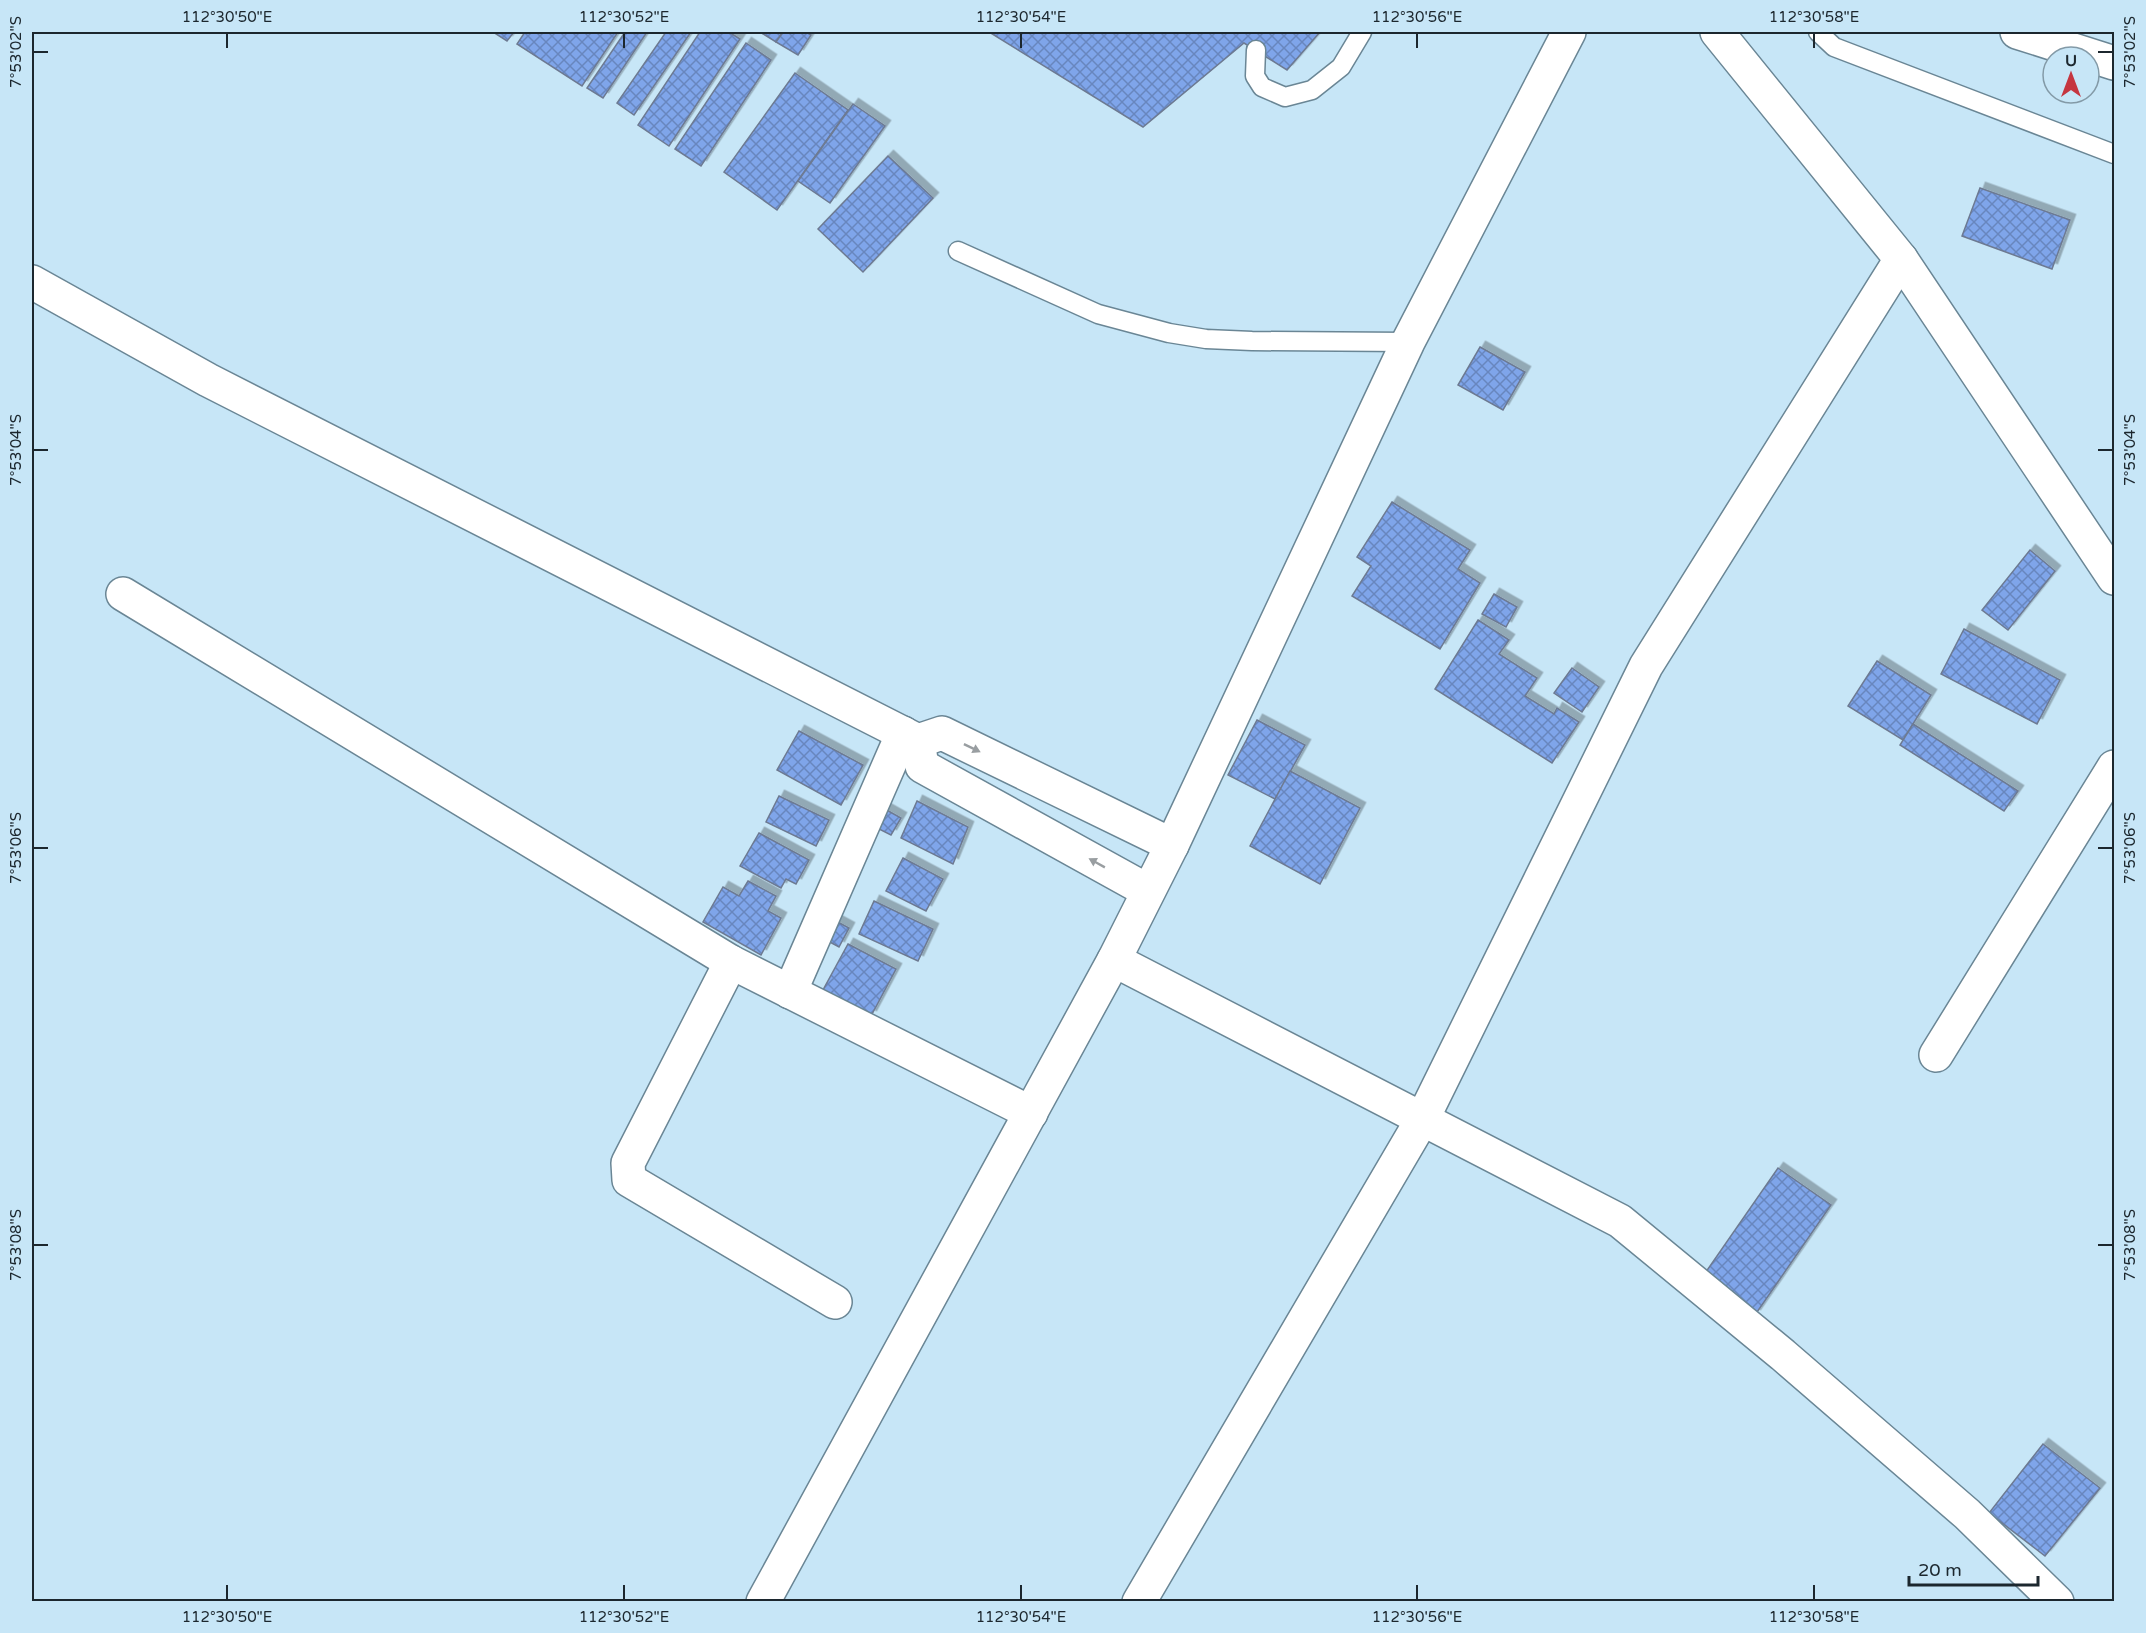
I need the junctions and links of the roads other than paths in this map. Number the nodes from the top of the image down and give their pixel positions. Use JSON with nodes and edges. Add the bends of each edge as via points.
{"nodes":[{"id":1,"x":1362,"y":32,"type":"edge"},
{"id":2,"x":1569,"y":32,"type":"edge"},
{"id":3,"x":1717,"y":32,"type":"edge"},
{"id":4,"x":1818,"y":32,"type":"edge"},
{"id":5,"x":2017,"y":32,"type":"edge"},
{"id":6,"x":1256,"y":50,"type":"dead end"},
{"id":7,"x":2115,"y":63,"type":"edge"},
{"id":8,"x":2115,"y":154,"type":"edge"},
{"id":9,"x":958,"y":251,"type":"dead end"},
{"id":10,"x":1901,"y":259,"type":"junction"},
{"id":11,"x":32,"y":282,"type":"edge"},
{"id":12,"x":1408,"y":342,"type":"junction"},
{"id":13,"x":2115,"y":578,"type":"edge"},
{"id":14,"x":123,"y":594,"type":"dead end"},
{"id":15,"x":911,"y":737,"type":"junction"},
{"id":16,"x":2115,"y":767,"type":"edge"},
{"id":17,"x":1172,"y":845,"type":"junction"},
{"id":18,"x":1148,"y":891,"type":"junction"},
{"id":19,"x":1114,"y":960,"type":"junction"},
{"id":20,"x":731,"y":962,"type":"junction"},
{"id":21,"x":790,"y":992,"type":"junction"},
{"id":22,"x":1936,"y":1055,"type":"dead end"},
{"id":23,"x":1031,"y":1113,"type":"junction"},
{"id":24,"x":1423,"y":1118,"type":"junction"},
{"id":25,"x":835,"y":1302,"type":"dead end"},
{"id":26,"x":763,"y":1602,"type":"edge"},
{"id":27,"x":1139,"y":1602,"type":"edge"},
{"id":28,"x":2057,"y":1602,"type":"edge"}],
"edges":[{"from":1,"to":6,"type":"lane","via":[[1341,67],[1312,90],[1285,97],[1262,87],[1258,81]]},
{"from":2,"to":12,"type":"street"},
{"from":3,"to":10,"type":"street"},
{"from":4,"to":8,"type":"lane","via":[[1833,47]]},
{"from":5,"to":7,"type":"street"},
{"from":9,"to":12,"type":"lane","via":[[1098,314],[1169,333],[1252,341]]},
{"from":10,"to":13,"type":"street"},
{"from":10,"to":24,"type":"street","via":[[1647,666]]},
{"from":11,"to":15,"type":"street","via":[[208,380]]},
{"from":12,"to":17,"type":"street"},
{"from":14,"to":20,"type":"street"},
{"from":15,"to":17,"type":"street","one_way":true,"via":[[942,733]]},
{"from":18,"to":15,"type":"street","one_way":true,"via":[[922,766]]},
{"from":15,"to":21,"type":"street"},
{"from":16,"to":22,"type":"street"},
{"from":17,"to":18,"type":"street"},
{"from":18,"to":19,"type":"street"},
{"from":19,"to":23,"type":"street"},
{"from":19,"to":24,"type":"street"},
{"from":20,"to":21,"type":"street"},
{"from":20,"to":25,"type":"street","via":[[628,1163],[629,1180]]},
{"from":21,"to":23,"type":"street"},
{"from":23,"to":26,"type":"street"},
{"from":24,"to":27,"type":"street"},
{"from":24,"to":28,"type":"street","via":[[1620,1221],[1967,1514]]}]}
